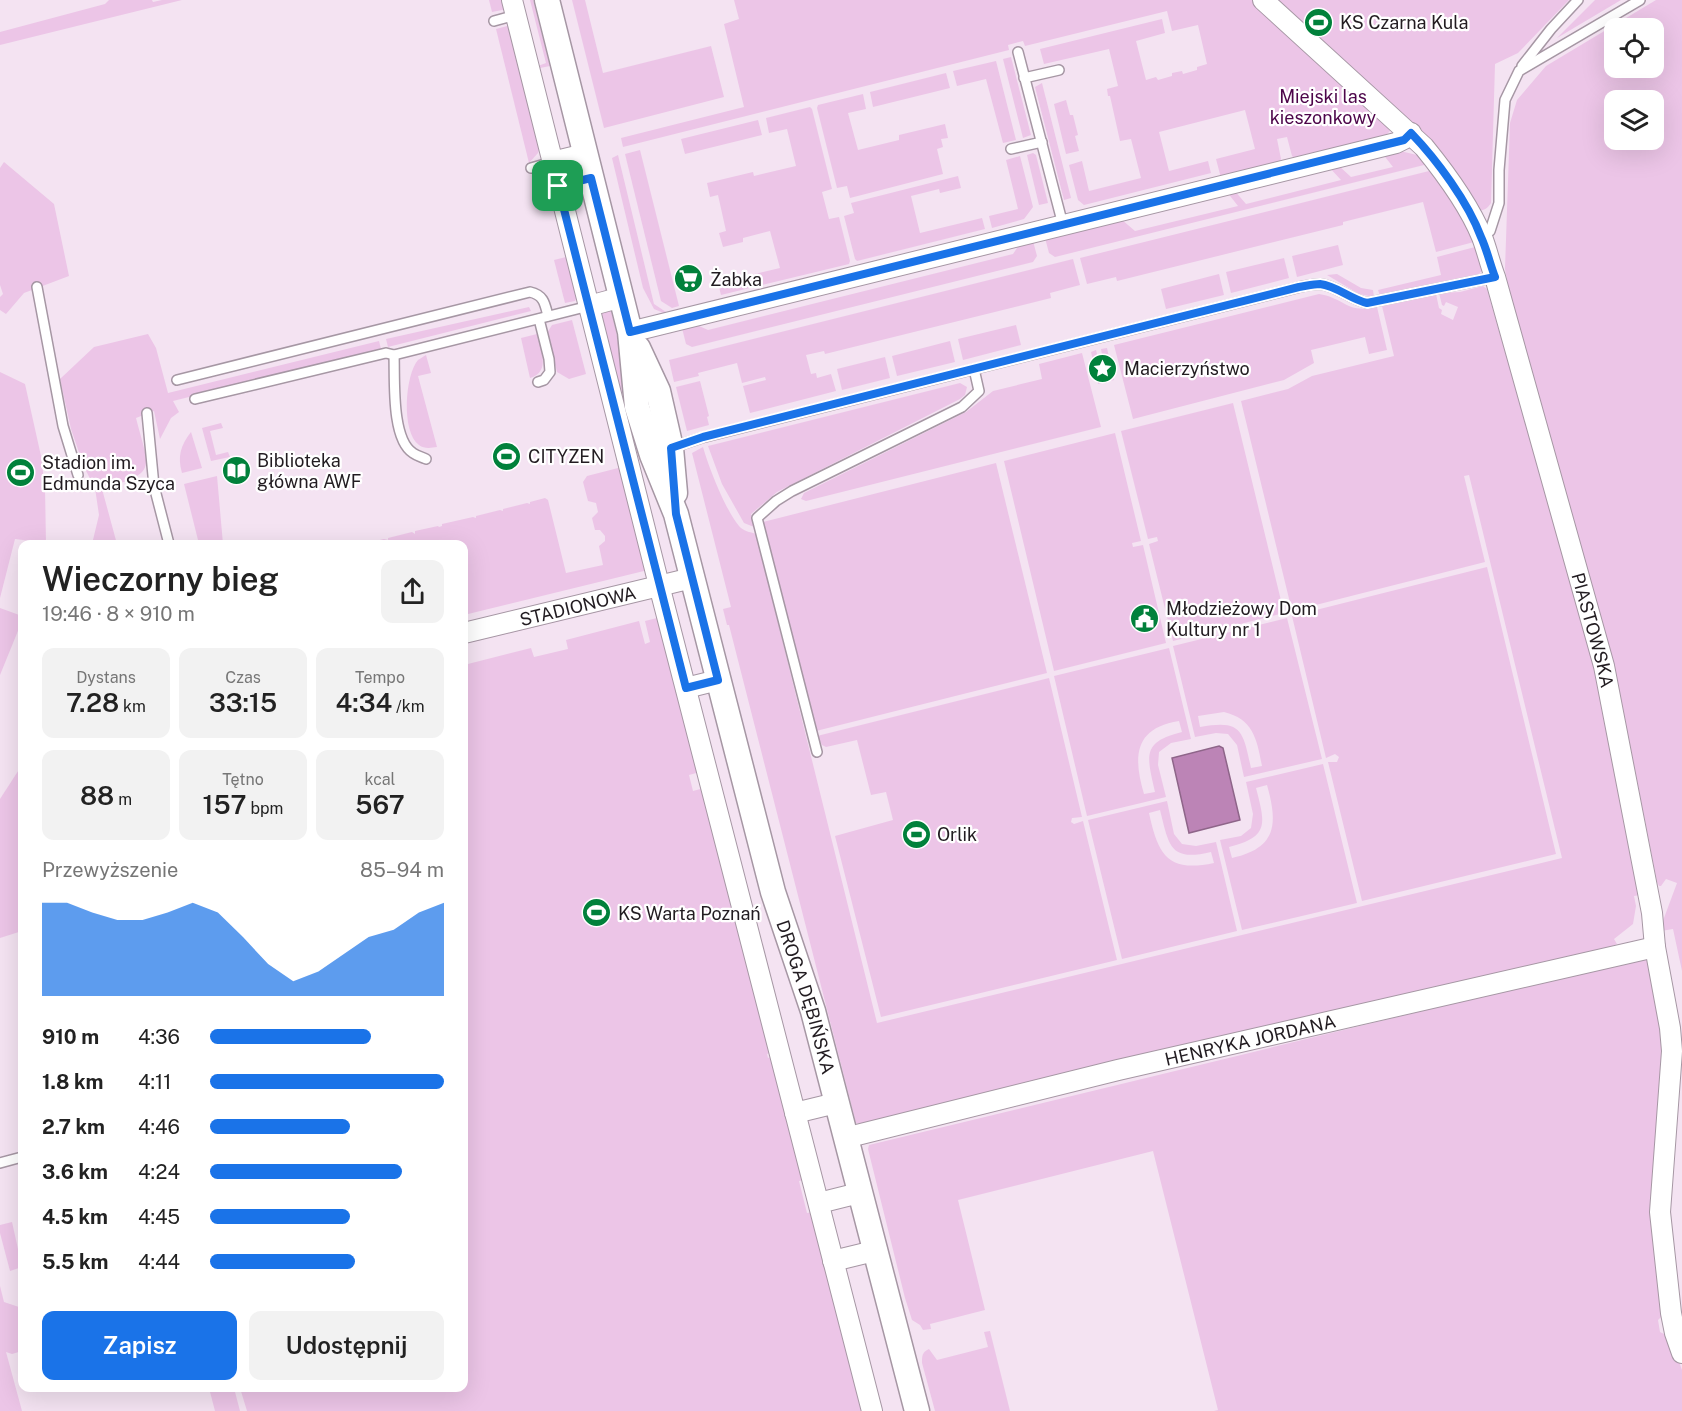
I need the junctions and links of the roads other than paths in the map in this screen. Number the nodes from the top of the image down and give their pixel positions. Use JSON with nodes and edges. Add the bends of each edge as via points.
{"nodes":[{"id":1,"x":547,"y":0,"type":"edge"},
{"id":2,"x":1263,"y":0,"type":"edge"},
{"id":3,"x":1578,"y":0,"type":"edge"},
{"id":4,"x":1640,"y":0,"type":"edge"},
{"id":5,"x":514,"y":8,"type":"edge"},
{"id":6,"x":494,"y":21,"type":"dead end"},
{"id":7,"x":1018,"y":52,"type":"dead end"},
{"id":8,"x":1059,"y":70,"type":"dead end"},
{"id":9,"x":1519,"y":71,"type":"junction"},
{"id":10,"x":1024,"y":78,"type":"junction"},
{"id":11,"x":1411,"y":133,"type":"junction"},
{"id":12,"x":1042,"y":142,"type":"junction"},
{"id":13,"x":1011,"y":149,"type":"dead end"},
{"id":14,"x":585,"y":154,"type":"junction"},
{"id":15,"x":552,"y":162,"type":"junction"},
{"id":16,"x":531,"y":168,"type":"dead end"},
{"id":17,"x":591,"y":178,"type":"junction"},
{"id":18,"x":558,"y":186,"type":"junction"},
{"id":19,"x":1063,"y":225,"type":"junction"},
{"id":20,"x":1481,"y":236,"type":"junction"},
{"id":21,"x":1495,"y":277,"type":"junction"},
{"id":22,"x":37,"y":287,"type":"dead end"},
{"id":23,"x":622,"y":297,"type":"junction"},
{"id":24,"x":589,"y":306,"type":"junction"},
{"id":25,"x":543,"y":317,"type":"junction"},
{"id":26,"x":630,"y":332,"type":"junction"},
{"id":27,"x":394,"y":355,"type":"junction"},
{"id":28,"x":974,"y":369,"type":"junction"},
{"id":29,"x":177,"y":380,"type":"dead end"},
{"id":30,"x":538,"y":382,"type":"dead end"},
{"id":31,"x":195,"y":399,"type":"dead end"},
{"id":32,"x":147,"y":413,"type":"dead end"},
{"id":33,"x":661,"y":451,"type":"junction"},
{"id":34,"x":426,"y":459,"type":"dead end"},
{"id":35,"x":78,"y":476,"type":"dead end"},
{"id":36,"x":168,"y":540,"type":"edge"},
{"id":37,"x":692,"y":578,"type":"junction"},
{"id":38,"x":659,"y":585,"type":"junction"},
{"id":39,"x":468,"y":632,"type":"edge"},
{"id":40,"x":718,"y":680,"type":"junction"},
{"id":41,"x":686,"y":688,"type":"junction"},
{"id":42,"x":817,"y":752,"type":"dead end"},
{"id":43,"x":1655,"y":947,"type":"junction"},
{"id":44,"x":836,"y":1103,"type":"junction"},
{"id":45,"x":795,"y":1113,"type":"junction"},
{"id":46,"x":845,"y":1138,"type":"junction"},
{"id":47,"x":18,"y":1158,"type":"edge"},
{"id":48,"x":0,"y":1163,"type":"edge"},
{"id":49,"x":860,"y":1193,"type":"junction"},
{"id":50,"x":819,"y":1203,"type":"junction"},
{"id":51,"x":874,"y":1251,"type":"junction"},
{"id":52,"x":833,"y":1261,"type":"junction"},
{"id":53,"x":1682,"y":1353,"type":"edge"},
{"id":54,"x":872,"y":1411,"type":"edge"},
{"id":55,"x":917,"y":1411,"type":"edge"}],
"edges":[{"from":1,"to":14,"type":"street","name":"DROGA DĘBIŃSKA"},
{"from":2,"to":11,"type":"street","name":"PIASTOWSKA"},
{"from":3,"to":9,"type":"lane"},
{"from":4,"to":9,"type":"lane"},
{"from":5,"to":6,"type":"lane"},
{"from":5,"to":15,"type":"street"},
{"from":7,"to":10,"type":"lane"},
{"from":8,"to":10,"type":"lane"},
{"from":9,"to":20,"type":"lane","via":[[1505,100],[1499,203],[1490,231]]},
{"from":10,"to":12,"type":"lane"},
{"from":11,"to":19,"type":"street","via":[[1404,140]]},
{"from":11,"to":20,"type":"street","name":"PIASTOWSKA","via":[[1438,165]]},
{"from":12,"to":13,"type":"lane"},
{"from":12,"to":19,"type":"lane"},
{"from":14,"to":15,"type":"street"},
{"from":14,"to":17,"type":"street","name":"DROGA DĘBIŃSKA"},
{"from":15,"to":16,"type":"lane"},
{"from":15,"to":18,"type":"street"},
{"from":17,"to":18,"type":"street"},
{"from":17,"to":23,"type":"street","name":"DROGA DĘBIŃSKA"},
{"from":18,"to":24,"type":"street"},
{"from":19,"to":26,"type":"street"},
{"from":20,"to":21,"type":"street","name":"PIASTOWSKA"},
{"from":21,"to":28,"type":"lane","via":[[1367,303],[1332,287],[1299,287]]},
{"from":21,"to":43,"type":"street","name":"PIASTOWSKA","via":[[1605,666],[1638,834]]},
{"from":22,"to":35,"type":"lane","via":[[63,426]]},
{"from":23,"to":24,"type":"street"},
{"from":23,"to":26,"type":"street","name":"DROGA DĘBIŃSKA"},
{"from":24,"to":25,"type":"lane"},
{"from":24,"to":38,"type":"street"},
{"from":25,"to":27,"type":"lane"},
{"from":25,"to":29,"type":"lane","via":[[544,300],[530,291]]},
{"from":25,"to":30,"type":"lane","via":[[549,372],[544,381]]},
{"from":26,"to":33,"type":"street","name":"DROGA DĘBIŃSKA","via":[[658,391]]},
{"from":27,"to":31,"type":"lane","via":[[386,353]]},
{"from":27,"to":34,"type":"lane","via":[[401,434],[412,453]]},
{"from":28,"to":33,"type":"lane"},
{"from":28,"to":42,"type":"lane","via":[[979,391],[962,406],[792,491],[757,518]]},
{"from":32,"to":36,"type":"lane","via":[[154,486]]},
{"from":33,"to":37,"type":"street","name":"DROGA DĘBIŃSKA"},
{"from":37,"to":38,"type":"street","name":"STADIONOWA"},
{"from":37,"to":40,"type":"street","name":"DROGA DĘBIŃSKA"},
{"from":38,"to":39,"type":"street","name":"STADIONOWA"},
{"from":38,"to":41,"type":"street"},
{"from":40,"to":41,"type":"street"},
{"from":40,"to":44,"type":"street","name":"DROGA DĘBIŃSKA","via":[[773,892],[813,1011]]},
{"from":41,"to":45,"type":"street"},
{"from":43,"to":46,"type":"street","name":"HENRYKA JORDANA","via":[[1141,1065]]},
{"from":43,"to":53,"type":"street","name":"PIASTOWSKA","via":[[1672,1051],[1660,1212],[1671,1313]]},
{"from":44,"to":45,"type":"street"},
{"from":44,"to":46,"type":"street","name":"DROGA DĘBIŃSKA"},
{"from":45,"to":50,"type":"street"},
{"from":46,"to":49,"type":"street","name":"DROGA DĘBIŃSKA"},
{"from":47,"to":48,"type":"lane"},
{"from":49,"to":50,"type":"street"},
{"from":49,"to":51,"type":"street","name":"DROGA DĘBIŃSKA"},
{"from":50,"to":52,"type":"street"},
{"from":51,"to":52,"type":"street"},
{"from":51,"to":55,"type":"street","name":"DROGA DĘBIŃSKA"},
{"from":52,"to":54,"type":"street"}]}
